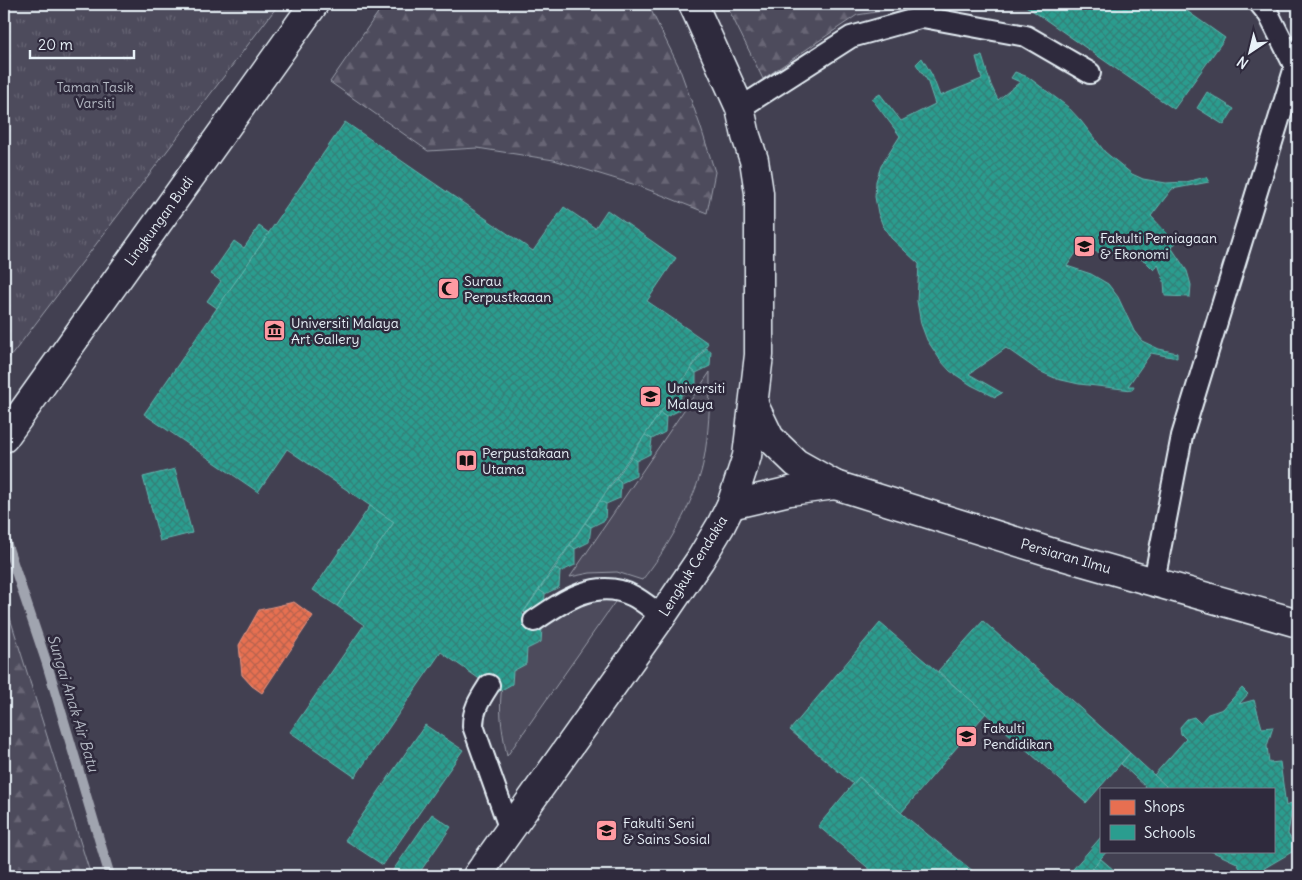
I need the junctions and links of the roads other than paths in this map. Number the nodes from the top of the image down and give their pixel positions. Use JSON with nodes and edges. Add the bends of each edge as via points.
{"nodes":[{"id":1,"x":314,"y":4,"type":"edge"},
{"id":2,"x":693,"y":4,"type":"edge"},
{"id":3,"x":1260,"y":4,"type":"edge"},
{"id":4,"x":1297,"y":64,"type":"edge"},
{"id":5,"x":1090,"y":73,"type":"dead end"},
{"id":6,"x":740,"y":108,"type":"junction"},
{"id":7,"x":754,"y":405,"type":"junction"},
{"id":8,"x":4,"y":438,"type":"edge"},
{"id":9,"x":835,"y":485,"type":"junction"},
{"id":10,"x":731,"y":505,"type":"junction"},
{"id":11,"x":1154,"y":581,"type":"junction"},
{"id":12,"x":662,"y":616,"type":"junction"},
{"id":13,"x":534,"y":620,"type":"dead end"},
{"id":14,"x":1298,"y":623,"type":"edge"},
{"id":15,"x":489,"y":685,"type":"dead end"},
{"id":16,"x":510,"y":830,"type":"junction"},
{"id":17,"x":477,"y":876,"type":"edge"}],
"edges":[{"from":1,"to":8,"type":"street","name":"Lingkungan Budi"},
{"from":2,"to":6,"type":"street","name":"Lengkuk Cendakia"},
{"from":3,"to":4,"type":"lane"},
{"from":4,"to":11,"type":"lane","via":[[1182,436]]},
{"from":5,"to":6,"type":"lane","via":[[1026,36],[923,18],[851,37]]},
{"from":6,"to":7,"type":"street","name":"Lengkuk Cendakia","via":[[760,193],[759,355]]},
{"from":7,"to":9,"type":"street","name":"Persiaran Ilmu","via":[[770,438],[796,463]]},
{"from":7,"to":10,"type":"street","name":"Lengkuk Cendakia","via":[[747,456]]},
{"from":9,"to":10,"type":"street","name":"Persiaran Ilmu","via":[[790,491]]},
{"from":9,"to":11,"type":"street","name":"Persiaran Ilmu"},
{"from":10,"to":12,"type":"street","name":"Lengkuk Cendakia","via":[[721,526]]},
{"from":11,"to":14,"type":"street","name":"Persiaran Ilmu"},
{"from":12,"to":13,"type":"lane","via":[[632,596],[614,590],[588,590],[561,602]]},
{"from":12,"to":16,"type":"street","name":"Lengkuk Cendakia"},
{"from":15,"to":16,"type":"lane","via":[[477,704],[473,726]]},
{"from":16,"to":17,"type":"street","name":"Lengkuk Cendakia"}]}
